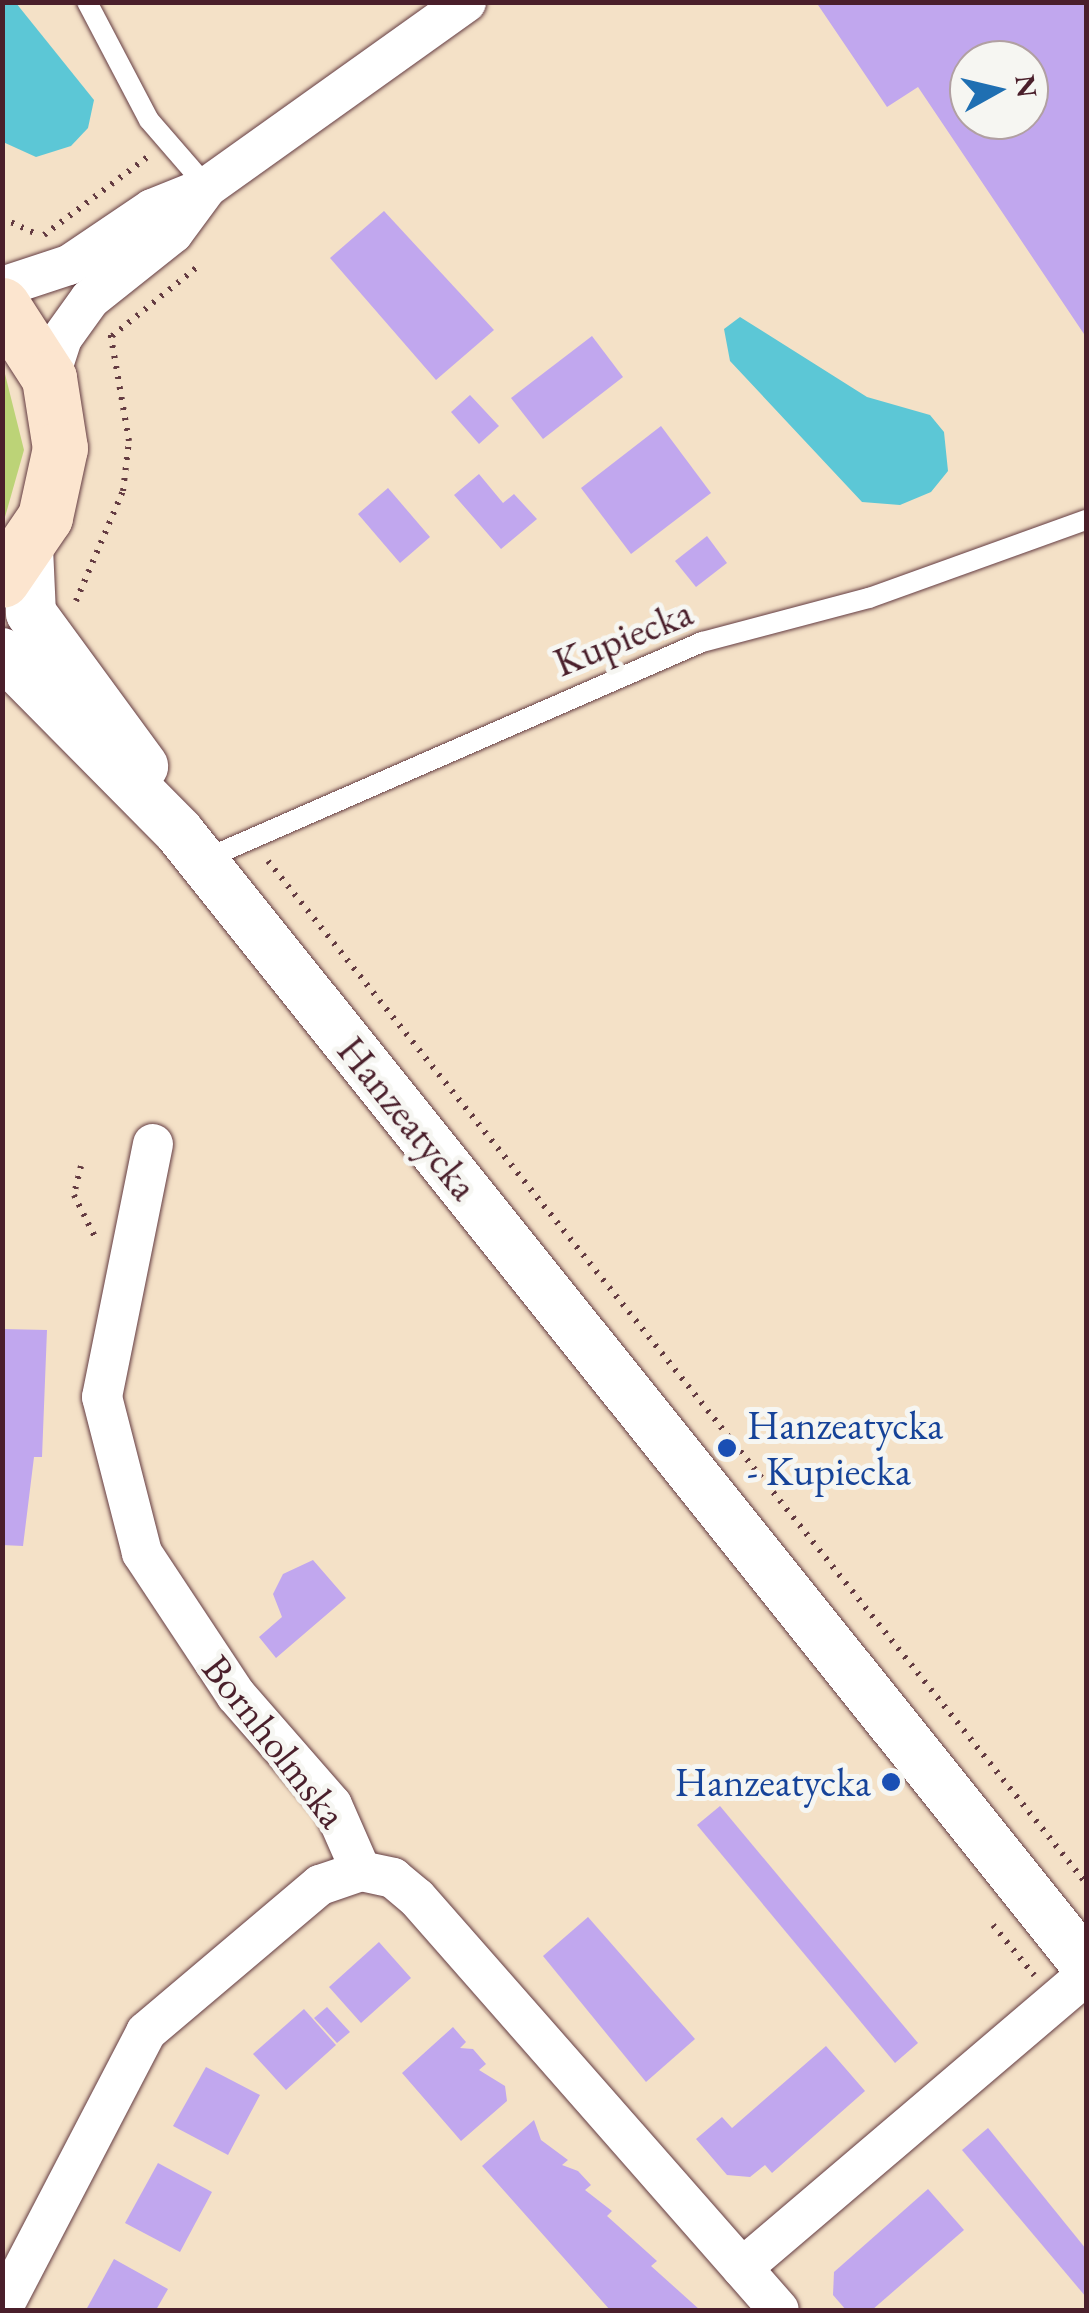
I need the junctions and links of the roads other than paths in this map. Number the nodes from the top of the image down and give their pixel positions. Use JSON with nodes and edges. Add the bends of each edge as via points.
{"nodes":[{"id":1,"x":87,"y":2,"type":"edge"},
{"id":2,"x":466,"y":2,"type":"edge"},
{"id":3,"x":207,"y":187,"type":"junction"},
{"id":4,"x":2,"y":286,"type":"edge"},
{"id":5,"x":2,"y":305,"type":"edge"},
{"id":6,"x":49,"y":378,"type":"junction"},
{"id":7,"x":1086,"y":520,"type":"edge"},
{"id":8,"x":15,"y":564,"type":"edge"},
{"id":9,"x":2,"y":653,"type":"edge"},
{"id":10,"x":190,"y":847,"type":"junction"},
{"id":11,"x":153,"y":1144,"type":"dead end"},
{"id":12,"x":361,"y":1871,"type":"junction"},
{"id":13,"x":1086,"y":1965,"type":"edge"},
{"id":14,"x":1086,"y":1975,"type":"edge"},
{"id":15,"x":742,"y":2268,"type":"junction"},
{"id":16,"x":2,"y":2308,"type":"edge"},
{"id":17,"x":779,"y":2310,"type":"edge"}],
"edges":[{"from":1,"to":3,"type":"lane","via":[[114,64]]},
{"from":2,"to":3,"type":"street"},
{"from":3,"to":4,"type":"street","via":[[152,209],[69,265]]},
{"from":3,"to":6,"type":"street","via":[[173,233],[90,300],[62,338]]},
{"from":5,"to":6,"type":"main road"},
{"from":6,"to":8,"type":"main road","via":[[60,448]]},
{"from":7,"to":10,"type":"lane","name":"Kupiecka","via":[[869,598],[702,642]]},
{"from":8,"to":10,"type":"street","name":"Hanzeatycka","via":[[31,613],[134,750]]},
{"from":9,"to":10,"type":"street","name":"Hanzeatycka"},
{"from":10,"to":13,"type":"street","name":"Hanzeatycka"},
{"from":11,"to":12,"type":"street","name":"Bornholmska","via":[[102,1396],[129,1521],[184,1622],[332,1806]]},
{"from":12,"to":15,"type":"street","name":"Bornholmska","via":[[393,1878],[417,1898]]},
{"from":12,"to":16,"type":"street","via":[[320,1885],[146,2032]]},
{"from":14,"to":15,"type":"street"},
{"from":15,"to":17,"type":"street","name":"Bornholmska"}]}
